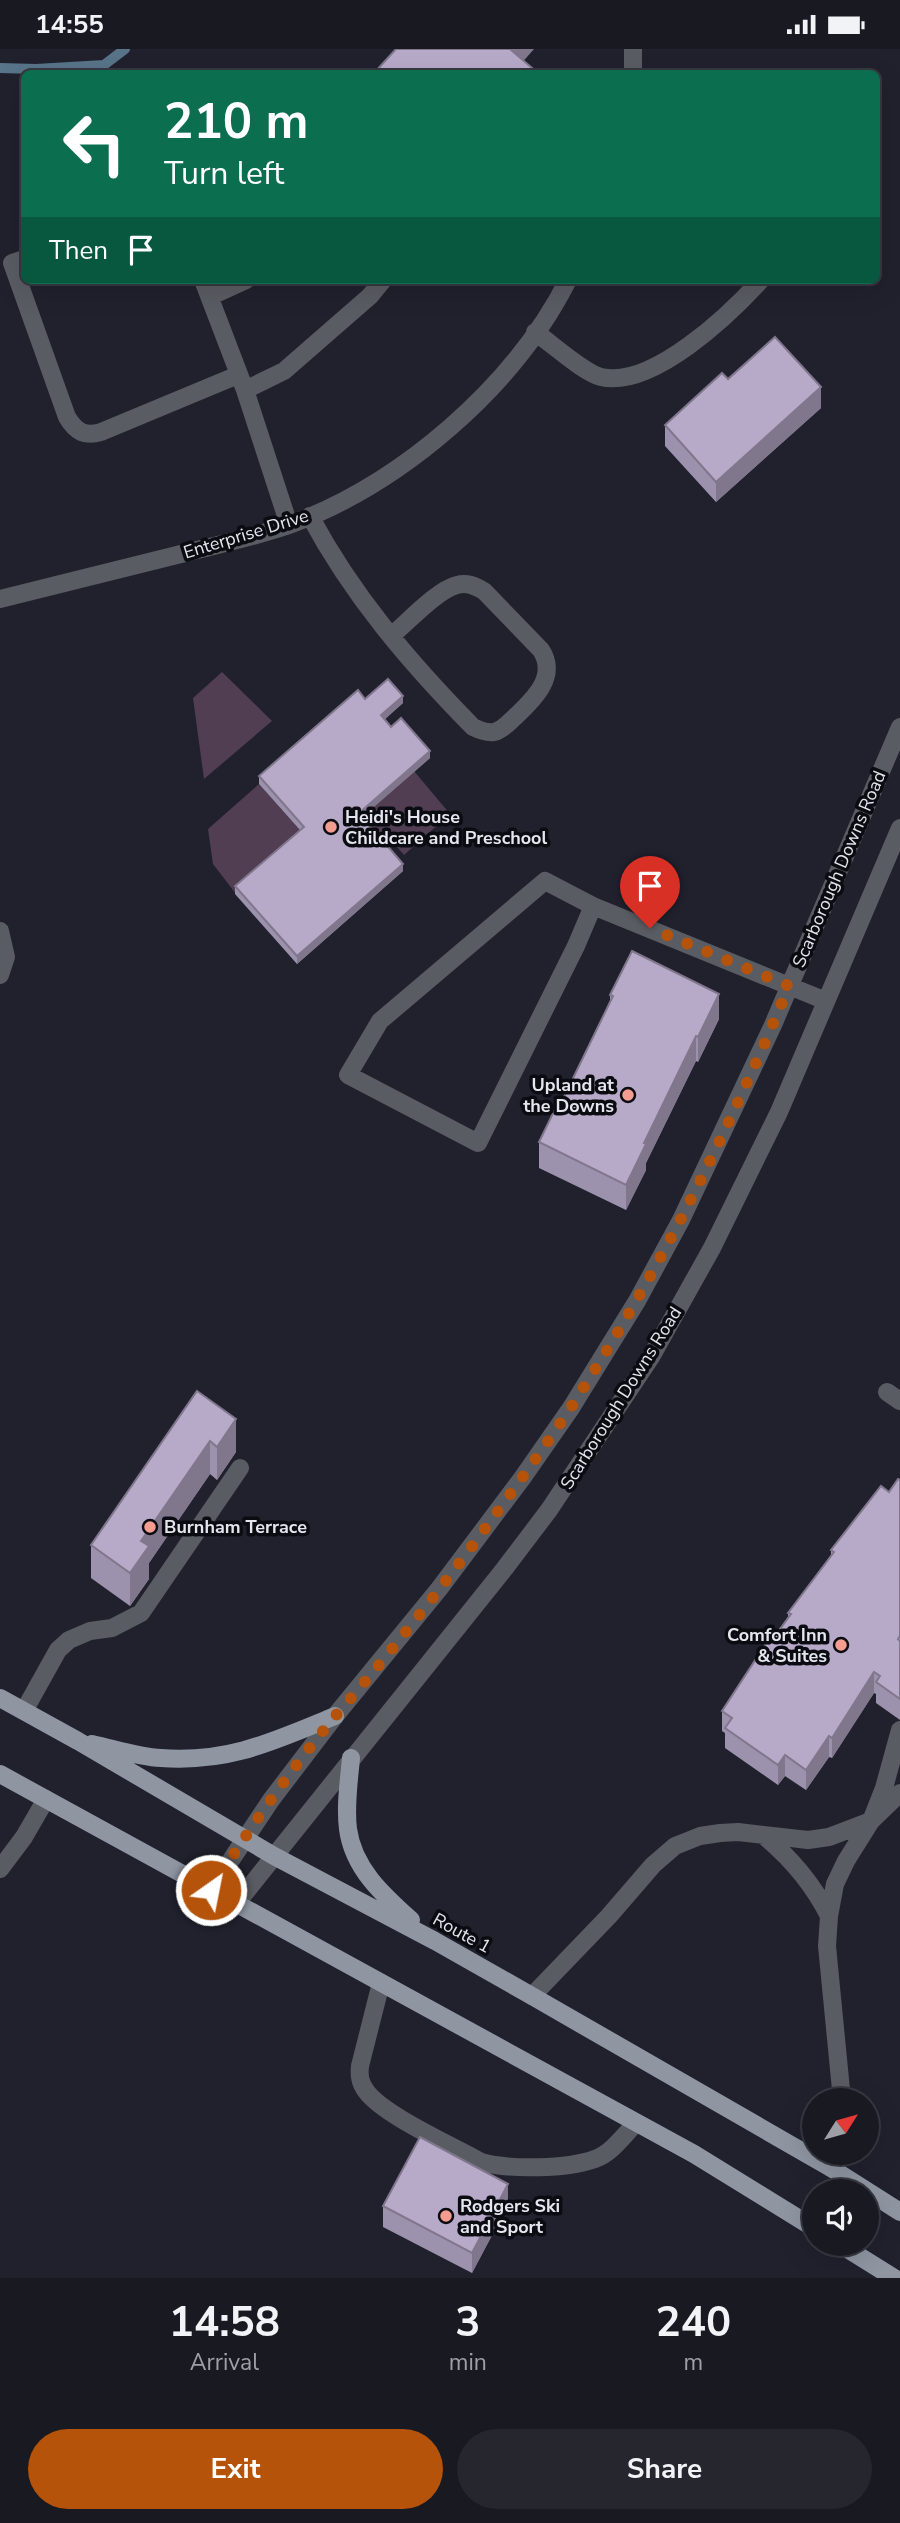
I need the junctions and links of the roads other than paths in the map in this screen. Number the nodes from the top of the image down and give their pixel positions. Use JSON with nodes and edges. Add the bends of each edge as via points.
{"nodes":[{"id":1,"x":634,"y":49,"type":"edge"},
{"id":2,"x":633,"y":70,"type":"edge"},
{"id":3,"x":12,"y":263,"type":"edge"},
{"id":4,"x":226,"y":284,"type":"edge"},
{"id":5,"x":380,"y":284,"type":"edge"},
{"id":6,"x":565,"y":284,"type":"edge"},
{"id":7,"x":757,"y":284,"type":"edge"},
{"id":8,"x":207,"y":288,"type":"edge"},
{"id":9,"x":535,"y":332,"type":"junction"},
{"id":10,"x":242,"y":383,"type":"junction"},
{"id":11,"x":310,"y":516,"type":"junction"},
{"id":12,"x":289,"y":525,"type":"junction"},
{"id":13,"x":0,"y":599,"type":"edge"},
{"id":14,"x":391,"y":636,"type":"junction"},
{"id":15,"x":900,"y":727,"type":"edge"},
{"id":16,"x":900,"y":828,"type":"edge"},
{"id":17,"x":593,"y":906,"type":"junction"},
{"id":18,"x":0,"y":930,"type":"edge"},
{"id":19,"x":0,"y":975,"type":"edge"},
{"id":20,"x":789,"y":986,"type":"junction"},
{"id":21,"x":826,"y":1002,"type":"junction"},
{"id":22,"x":240,"y":1468,"type":"dead end"},
{"id":23,"x":0,"y":1698,"type":"edge"},
{"id":24,"x":24,"y":1711,"type":"junction"},
{"id":25,"x":335,"y":1716,"type":"junction"},
{"id":26,"x":900,"y":1730,"type":"edge"},
{"id":27,"x":78,"y":1741,"type":"junction"},
{"id":28,"x":351,"y":1758,"type":"junction"},
{"id":29,"x":0,"y":1774,"type":"edge"},
{"id":30,"x":900,"y":1793,"type":"edge"},
{"id":31,"x":46,"y":1800,"type":"junction"},
{"id":32,"x":871,"y":1821,"type":"junction"},
{"id":33,"x":762,"y":1834,"type":"junction"},
{"id":34,"x":244,"y":1839,"type":"junction"},
{"id":35,"x":274,"y":1856,"type":"junction"},
{"id":36,"x":0,"y":1869,"type":"edge"},
{"id":37,"x":211,"y":1890,"type":"junction"},
{"id":38,"x":236,"y":1903,"type":"junction"},
{"id":39,"x":829,"y":1916,"type":"junction"},
{"id":40,"x":435,"y":1941,"type":"junction"},
{"id":41,"x":381,"y":1983,"type":"junction"},
{"id":42,"x":532,"y":1996,"type":"junction"},
{"id":43,"x":841,"y":2088,"type":"edge"},
{"id":44,"x":636,"y":2123,"type":"junction"},
{"id":45,"x":802,"y":2143,"type":"edge"},
{"id":46,"x":839,"y":2165,"type":"edge"},
{"id":47,"x":900,"y":2212,"type":"edge"},
{"id":48,"x":802,"y":2221,"type":"edge"},
{"id":49,"x":859,"y":2256,"type":"edge"},
{"id":50,"x":894,"y":2278,"type":"edge"}],
"edges":[{"from":1,"to":2,"type":"street"},
{"from":3,"to":10,"type":"street","via":[[67,417],[83,434],[101,432]]},
{"from":4,"to":8,"type":"street"},
{"from":5,"to":10,"type":"street","via":[[284,371]]},
{"from":6,"to":9,"type":"street","name":"Enterprise Drive"},
{"from":7,"to":9,"type":"street","via":[[685,348],[635,377],[598,376]]},
{"from":8,"to":10,"type":"street"},
{"from":9,"to":11,"type":"street","name":"Enterprise Drive","via":[[493,385],[438,438],[386,476]]},
{"from":10,"to":12,"type":"street"},
{"from":11,"to":12,"type":"street","name":"Enterprise Drive"},
{"from":11,"to":14,"type":"street","via":[[334,560]]},
{"from":12,"to":13,"type":"street","name":"Enterprise Drive"},
{"from":14,"to":14,"type":"street","via":[[480,731],[501,729],[535,699],[545,680],[546,657],[541,650],[473,585],[456,585],[443,592]]},
{"from":15,"to":20,"type":"street","name":"Scarborough Downs Road"},
{"from":16,"to":21,"type":"street","name":"Scarborough Downs Road"},
{"from":17,"to":17,"type":"street","via":[[478,1143],[348,1075],[380,1021],[545,881]]},
{"from":17,"to":20,"type":"street"},
{"from":18,"to":19,"type":"street","via":[[6,957]]},
{"from":20,"to":21,"type":"street"},
{"from":20,"to":25,"type":"street","name":"Scarborough Downs Road","via":[[681,1220],[595,1370],[439,1589]]},
{"from":21,"to":28,"type":"street","name":"Scarborough Downs Road","via":[[779,1112],[712,1248],[651,1357],[549,1510]]},
{"from":22,"to":24,"type":"street","via":[[141,1613],[112,1628],[69,1640],[58,1650]]},
{"from":23,"to":24,"type":"main road","name":"Route 1"},
{"from":24,"to":27,"type":"main road","name":"Route 1"},
{"from":25,"to":27,"type":"main road","via":[[231,1755],[194,1759],[158,1758]]},
{"from":25,"to":34,"type":"street","name":"Scarborough Downs Road"},
{"from":26,"to":32,"type":"street"},
{"from":27,"to":34,"type":"main road","name":"Route 1"},
{"from":28,"to":35,"type":"street","name":"Scarborough Downs Road"},
{"from":28,"to":40,"type":"main road","via":[[348,1828],[354,1852],[383,1895]]},
{"from":29,"to":31,"type":"main road"},
{"from":30,"to":32,"type":"street"},
{"from":31,"to":36,"type":"street"},
{"from":31,"to":37,"type":"main road"},
{"from":32,"to":33,"type":"street","via":[[808,1840]]},
{"from":32,"to":39,"type":"street","via":[[835,1884]]},
{"from":33,"to":39,"type":"street","via":[[802,1874]]},
{"from":33,"to":42,"type":"street","via":[[720,1833],[675,1846]]},
{"from":34,"to":35,"type":"main road","name":"Route 1"},
{"from":34,"to":37,"type":"street","name":"Scarborough Downs Road"},
{"from":35,"to":38,"type":"street","name":"Scarborough Downs Road"},
{"from":35,"to":40,"type":"main road","name":"Route 1"},
{"from":37,"to":38,"type":"main road"},
{"from":38,"to":41,"type":"main road"},
{"from":39,"to":43,"type":"street","via":[[827,1946]]},
{"from":40,"to":42,"type":"main road","name":"Route 1"},
{"from":41,"to":44,"type":"main road"},
{"from":41,"to":44,"type":"street","via":[[360,2066],[364,2089],[390,2111],[481,2162],[519,2168],[597,2158]]},
{"from":42,"to":45,"type":"main road","name":"Route 1"},
{"from":44,"to":48,"type":"main road"},
{"from":46,"to":47,"type":"main road","name":"Route 1"},
{"from":49,"to":50,"type":"main road"}]}
